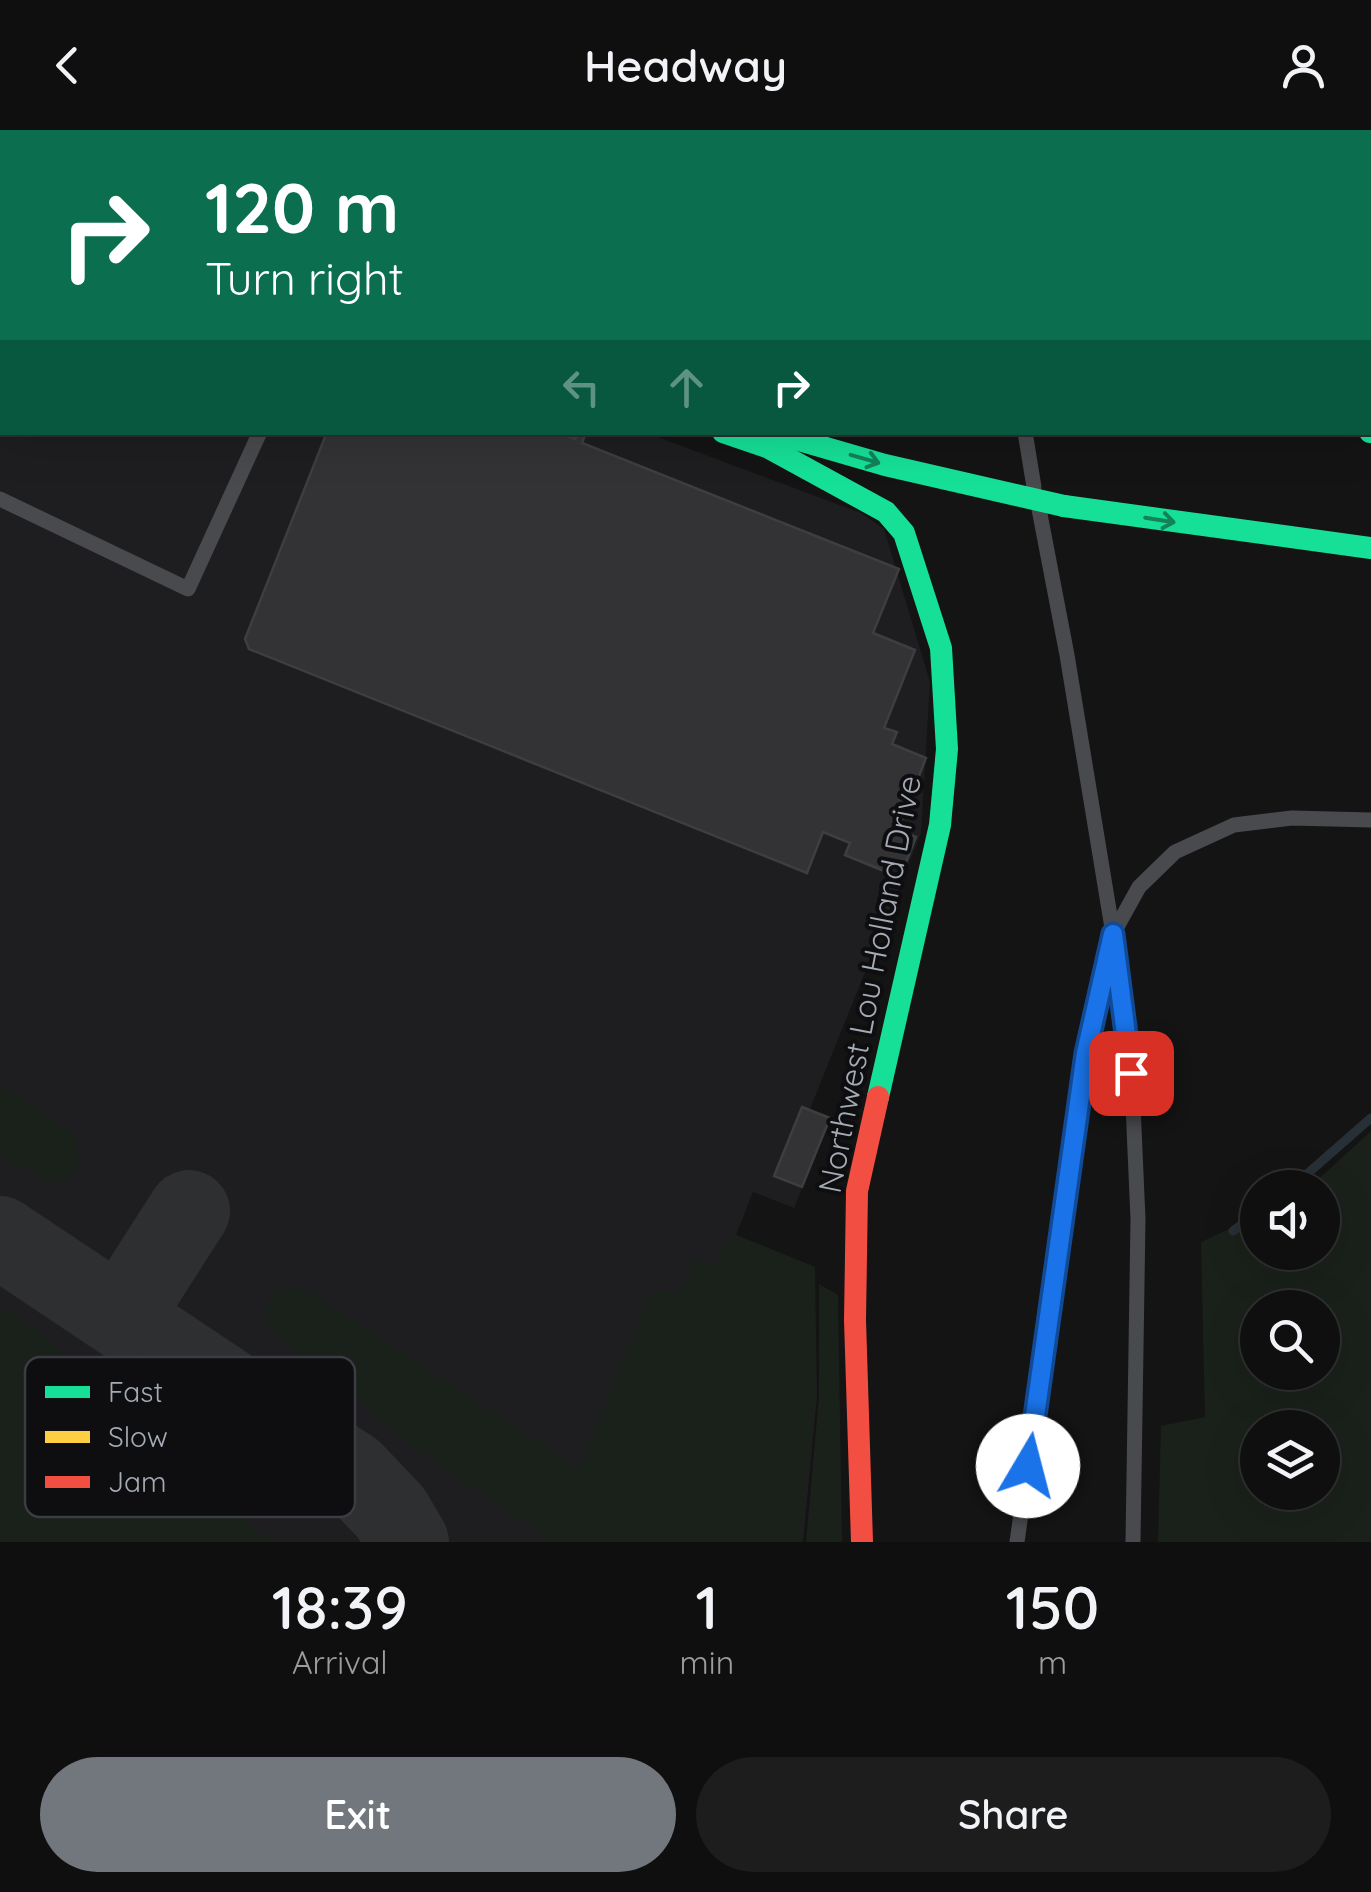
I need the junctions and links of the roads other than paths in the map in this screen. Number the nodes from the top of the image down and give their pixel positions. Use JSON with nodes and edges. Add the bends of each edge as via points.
{"nodes":[{"id":1,"x":259,"y":435,"type":"edge"},
{"id":2,"x":732,"y":435,"type":"edge"},
{"id":3,"x":782,"y":435,"type":"edge"},
{"id":4,"x":1026,"y":435,"type":"edge"},
{"id":5,"x":0,"y":499,"type":"edge"},
{"id":6,"x":1371,"y":548,"type":"edge"},
{"id":7,"x":1371,"y":820,"type":"edge"},
{"id":8,"x":1113,"y":934,"type":"junction"},
{"id":9,"x":862,"y":1542,"type":"edge"},
{"id":10,"x":1016,"y":1542,"type":"edge"},
{"id":11,"x":1133,"y":1542,"type":"edge"}],
"edges":[{"from":1,"to":5,"type":"lane","via":[[188,590]]},
{"from":2,"to":9,"type":"main road","name":"Northwest Lou Holland Drive","via":[[768,447],[886,512],[904,533],[941,648],[947,750],[940,825],[857,1191]]},
{"from":3,"to":6,"type":"main road","one_way":true,"bridge":true,"via":[[1064,506]]},
{"from":4,"to":8,"type":"lane"},
{"from":7,"to":8,"type":"lane","via":[[1234,825],[1175,852],[1139,887]]},
{"from":8,"to":10,"type":"lane","via":[[1086,1053]]},
{"from":8,"to":11,"type":"lane","via":[[1130,1037],[1138,1219]]}]}
